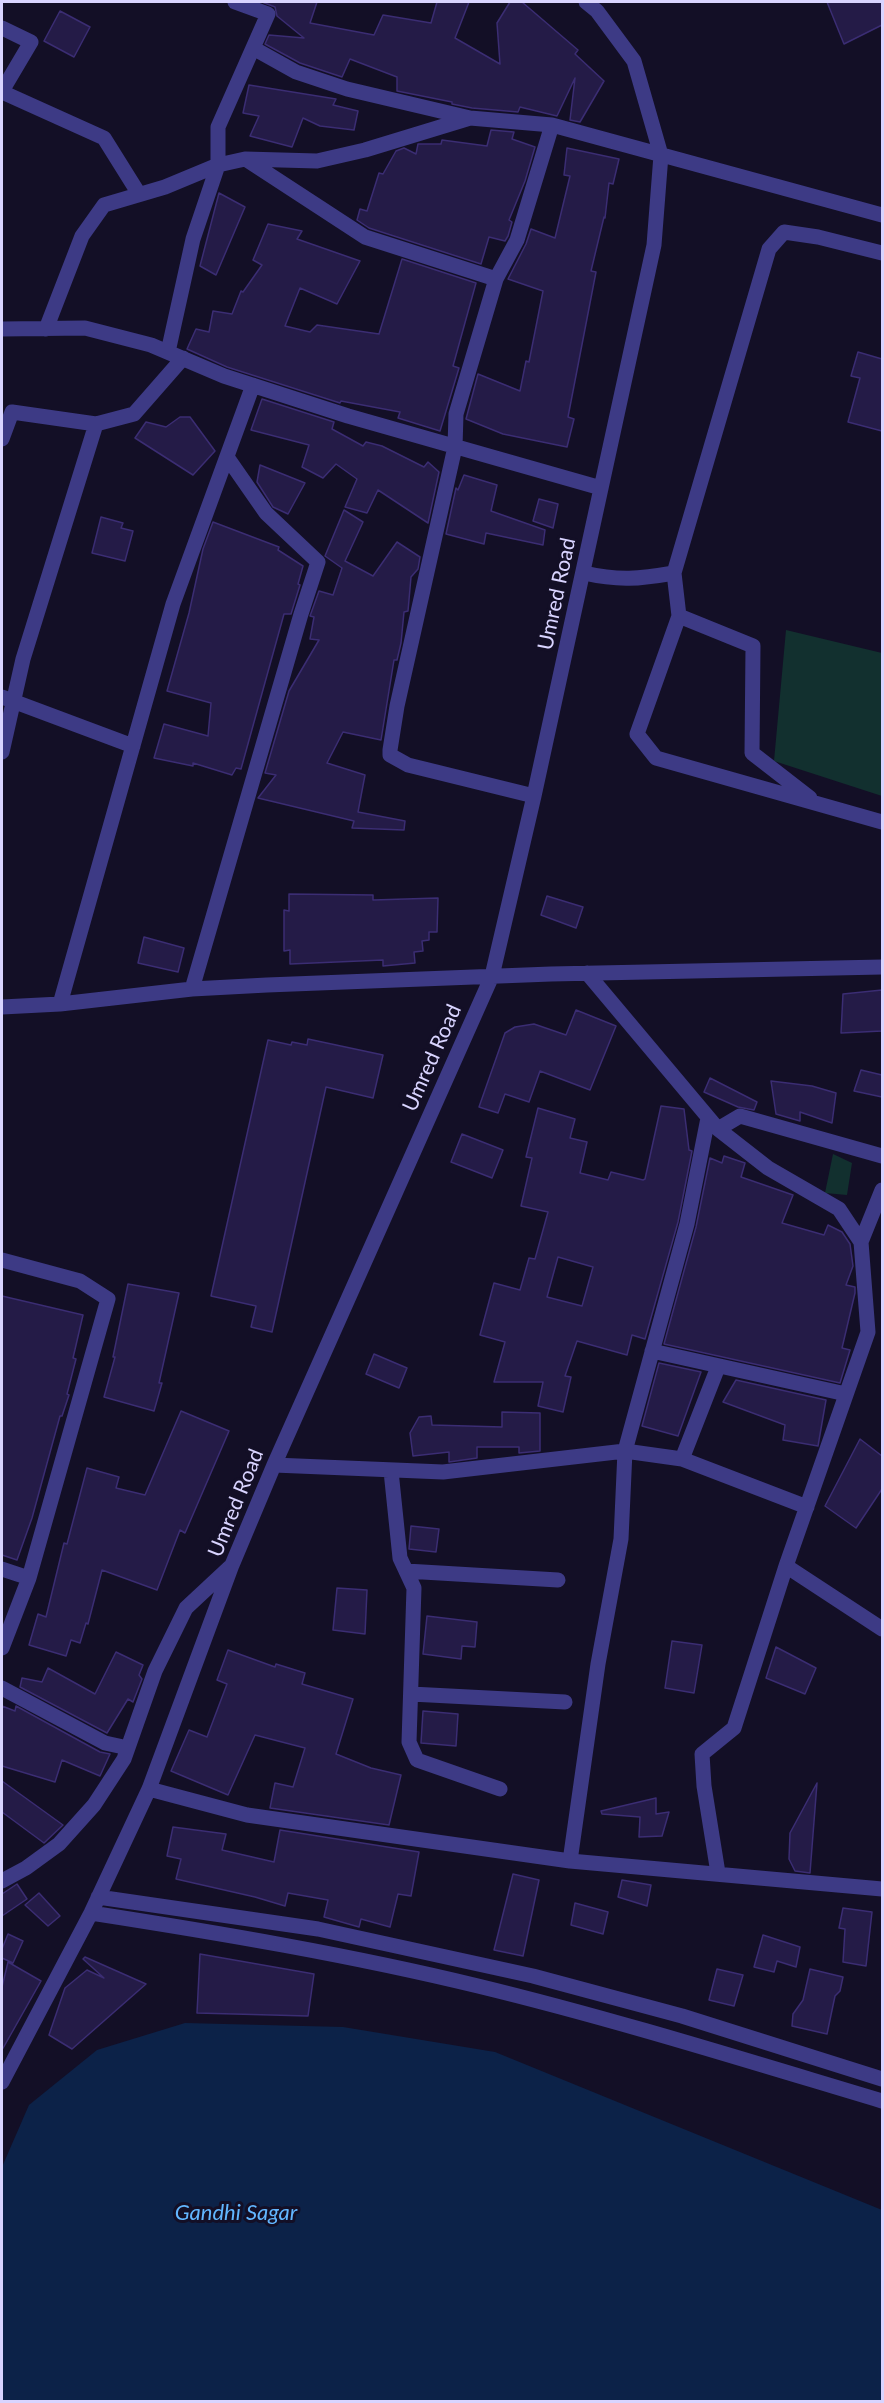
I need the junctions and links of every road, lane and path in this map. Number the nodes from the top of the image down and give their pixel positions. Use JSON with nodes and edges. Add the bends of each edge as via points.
{"nodes":[{"id":1,"x":235,"y":2,"type":"edge"},
{"id":2,"x":586,"y":2,"type":"edge"},
{"id":3,"x":2,"y":28,"type":"edge"},
{"id":4,"x":253,"y":48,"type":"junction"},
{"id":5,"x":2,"y":92,"type":"edge"},
{"id":6,"x":470,"y":118,"type":"junction"},
{"id":7,"x":552,"y":125,"type":"junction"},
{"id":8,"x":661,"y":155,"type":"junction"},
{"id":9,"x":245,"y":159,"type":"junction"},
{"id":10,"x":218,"y":165,"type":"junction"},
{"id":11,"x":140,"y":194,"type":"junction"},
{"id":12,"x":882,"y":214,"type":"edge"},
{"id":13,"x":882,"y":253,"type":"edge"},
{"id":14,"x":496,"y":279,"type":"junction"},
{"id":15,"x":46,"y":328,"type":"junction"},
{"id":16,"x":2,"y":329,"type":"edge"},
{"id":17,"x":168,"y":352,"type":"junction"},
{"id":18,"x":183,"y":358,"type":"junction"},
{"id":19,"x":253,"y":385,"type":"junction"},
{"id":20,"x":96,"y":423,"type":"junction"},
{"id":21,"x":2,"y":439,"type":"edge"},
{"id":22,"x":455,"y":447,"type":"junction"},
{"id":23,"x":227,"y":457,"type":"junction"},
{"id":24,"x":601,"y":488,"type":"junction"},
{"id":25,"x":584,"y":573,"type":"junction"},
{"id":26,"x":674,"y":573,"type":"junction"},
{"id":27,"x":679,"y":615,"type":"junction"},
{"id":28,"x":7,"y":700,"type":"edge"},
{"id":29,"x":133,"y":746,"type":"junction"},
{"id":30,"x":2,"y":752,"type":"edge"},
{"id":31,"x":534,"y":796,"type":"junction"},
{"id":32,"x":817,"y":803,"type":"junction"},
{"id":33,"x":882,"y":822,"type":"edge"},
{"id":34,"x":882,"y":968,"type":"edge"},
{"id":35,"x":587,"y":973,"type":"junction"},
{"id":36,"x":492,"y":976,"type":"junction"},
{"id":37,"x":192,"y":988,"type":"junction"},
{"id":38,"x":60,"y":1004,"type":"junction"},
{"id":39,"x":2,"y":1007,"type":"edge"},
{"id":40,"x":713,"y":1123,"type":"junction"},
{"id":41,"x":882,"y":1156,"type":"edge"},
{"id":42,"x":882,"y":1190,"type":"edge"},
{"id":43,"x":861,"y":1242,"type":"junction"},
{"id":44,"x":2,"y":1260,"type":"edge"},
{"id":45,"x":875,"y":1333,"type":"edge"},
{"id":46,"x":652,"y":1351,"type":"junction"},
{"id":47,"x":718,"y":1367,"type":"junction"},
{"id":48,"x":846,"y":1394,"type":"junction"},
{"id":49,"x":625,"y":1451,"type":"junction"},
{"id":50,"x":682,"y":1459,"type":"junction"},
{"id":51,"x":274,"y":1465,"type":"junction"},
{"id":52,"x":391,"y":1471,"type":"junction"},
{"id":53,"x":807,"y":1507,"type":"junction"},
{"id":54,"x":232,"y":1565,"type":"junction"},
{"id":55,"x":786,"y":1566,"type":"junction"},
{"id":56,"x":2,"y":1569,"type":"edge"},
{"id":57,"x":406,"y":1571,"type":"junction"},
{"id":58,"x":29,"y":1578,"type":"junction"},
{"id":59,"x":558,"y":1580,"type":"dead end"},
{"id":60,"x":882,"y":1629,"type":"edge"},
{"id":61,"x":2,"y":1648,"type":"edge"},
{"id":62,"x":2,"y":1688,"type":"edge"},
{"id":63,"x":411,"y":1694,"type":"junction"},
{"id":64,"x":565,"y":1702,"type":"dead end"},
{"id":65,"x":128,"y":1748,"type":"junction"},
{"id":66,"x":149,"y":1789,"type":"junction"},
{"id":67,"x":500,"y":1789,"type":"dead end"},
{"id":68,"x":570,"y":1861,"type":"junction"},
{"id":69,"x":718,"y":1872,"type":"junction"},
{"id":70,"x":2,"y":1881,"type":"edge"},
{"id":71,"x":882,"y":1889,"type":"edge"},
{"id":72,"x":98,"y":1897,"type":"junction"},
{"id":73,"x":91,"y":1913,"type":"junction"},
{"id":74,"x":882,"y":2079,"type":"edge"},
{"id":75,"x":2,"y":2082,"type":"edge"},
{"id":76,"x":882,"y":2101,"type":"edge"}],
"edges":[{"from":1,"to":4,"type":"street","via":[[268,14]]},
{"from":2,"to":8,"type":"street","name":"Umred Road","via":[[634,61]]},
{"from":3,"to":5,"type":"street","via":[[31,42]]},
{"from":4,"to":6,"type":"street","via":[[296,72],[347,89]]},
{"from":4,"to":10,"type":"street","via":[[218,128]]},
{"from":5,"to":11,"type":"street","via":[[104,138]]},
{"from":6,"to":7,"type":"street"},
{"from":6,"to":9,"type":"street","via":[[317,161]]},
{"from":7,"to":8,"type":"street"},
{"from":7,"to":14,"type":"street","via":[[517,240]]},
{"from":8,"to":12,"type":"street"},
{"from":8,"to":24,"type":"street","name":"Umred Road","via":[[654,245]]},
{"from":9,"to":10,"type":"street"},
{"from":9,"to":14,"type":"street","via":[[365,237]]},
{"from":10,"to":11,"type":"street"},
{"from":10,"to":17,"type":"street","via":[[193,238]]},
{"from":11,"to":15,"type":"street","via":[[104,205],[82,236]]},
{"from":13,"to":26,"type":"street","via":[[784,232],[769,249]]},
{"from":14,"to":22,"type":"street","via":[[456,414]]},
{"from":15,"to":16,"type":"street"},
{"from":15,"to":17,"type":"street","via":[[85,328]]},
{"from":17,"to":18,"type":"street"},
{"from":18,"to":19,"type":"street"},
{"from":18,"to":20,"type":"street","via":[[134,414]]},
{"from":19,"to":22,"type":"street"},
{"from":19,"to":23,"type":"street"},
{"from":20,"to":21,"type":"street","via":[[12,412]]},
{"from":20,"to":28,"type":"street"},
{"from":22,"to":24,"type":"street"},
{"from":22,"to":31,"type":"street","via":[[397,706],[390,755],[408,765]]},
{"from":23,"to":29,"type":"street","via":[[173,604]]},
{"from":23,"to":37,"type":"street","via":[[266,513],[318,562]]},
{"from":24,"to":25,"type":"street","name":"Umred Road"},
{"from":25,"to":26,"type":"street","via":[[612,579]]},
{"from":25,"to":31,"type":"street","name":"Umred Road"},
{"from":26,"to":27,"type":"street"},
{"from":27,"to":32,"type":"street","via":[[753,646],[752,753]]},
{"from":27,"to":32,"type":"street","via":[[637,734],[656,758]]},
{"from":28,"to":29,"type":"street"},
{"from":28,"to":30,"type":"street"},
{"from":29,"to":38,"type":"street"},
{"from":31,"to":36,"type":"street","name":"Umred Road"},
{"from":32,"to":33,"type":"street"},
{"from":34,"to":35,"type":"street"},
{"from":35,"to":36,"type":"street"},
{"from":35,"to":40,"type":"street"},
{"from":36,"to":37,"type":"street"},
{"from":36,"to":51,"type":"street","name":"Umred Road"},
{"from":37,"to":38,"type":"street"},
{"from":38,"to":39,"type":"street"},
{"from":40,"to":41,"type":"street","via":[[740,1116]]},
{"from":40,"to":43,"type":"street","via":[[768,1168],[839,1209]]},
{"from":40,"to":46,"type":"street"},
{"from":42,"to":43,"type":"street"},
{"from":43,"to":45,"type":"street"},
{"from":44,"to":58,"type":"street","via":[[80,1281],[108,1299]]},
{"from":45,"to":48,"type":"street"},
{"from":46,"to":47,"type":"street"},
{"from":46,"to":49,"type":"street"},
{"from":47,"to":48,"type":"street"},
{"from":47,"to":50,"type":"street"},
{"from":48,"to":53,"type":"street"},
{"from":49,"to":50,"type":"street"},
{"from":49,"to":52,"type":"street","via":[[443,1472]]},
{"from":49,"to":68,"type":"street","via":[[621,1539],[598,1664]]},
{"from":50,"to":53,"type":"street"},
{"from":51,"to":52,"type":"street"},
{"from":51,"to":54,"type":"street","name":"Umred Road"},
{"from":52,"to":57,"type":"street","via":[[400,1558]]},
{"from":53,"to":55,"type":"street"},
{"from":54,"to":65,"type":"street","via":[[186,1608],[155,1671]]},
{"from":54,"to":66,"type":"street","name":"Umred Road"},
{"from":55,"to":60,"type":"street"},
{"from":55,"to":69,"type":"street","via":[[734,1728],[702,1754]]},
{"from":56,"to":58,"type":"street"},
{"from":57,"to":59,"type":"street"},
{"from":57,"to":63,"type":"street","via":[[414,1588]]},
{"from":58,"to":61,"type":"street"},
{"from":62,"to":65,"type":"street","via":[[105,1743]]},
{"from":63,"to":64,"type":"street"},
{"from":63,"to":67,"type":"street","via":[[409,1742],[417,1760]]},
{"from":65,"to":70,"type":"street","via":[[94,1805],[59,1844]]},
{"from":66,"to":68,"type":"street","via":[[247,1815]]},
{"from":66,"to":72,"type":"street","name":"Umred Road"},
{"from":68,"to":69,"type":"street"},
{"from":69,"to":71,"type":"street"},
{"from":72,"to":73,"type":"street","name":"Umred Road"},
{"from":72,"to":74,"type":"street","via":[[318,1929],[532,1976],[682,2016]]},
{"from":73,"to":75,"type":"street","name":"Umred Road"},
{"from":73,"to":76,"type":"street","via":[[237,1936],[475,1985]]}]}
